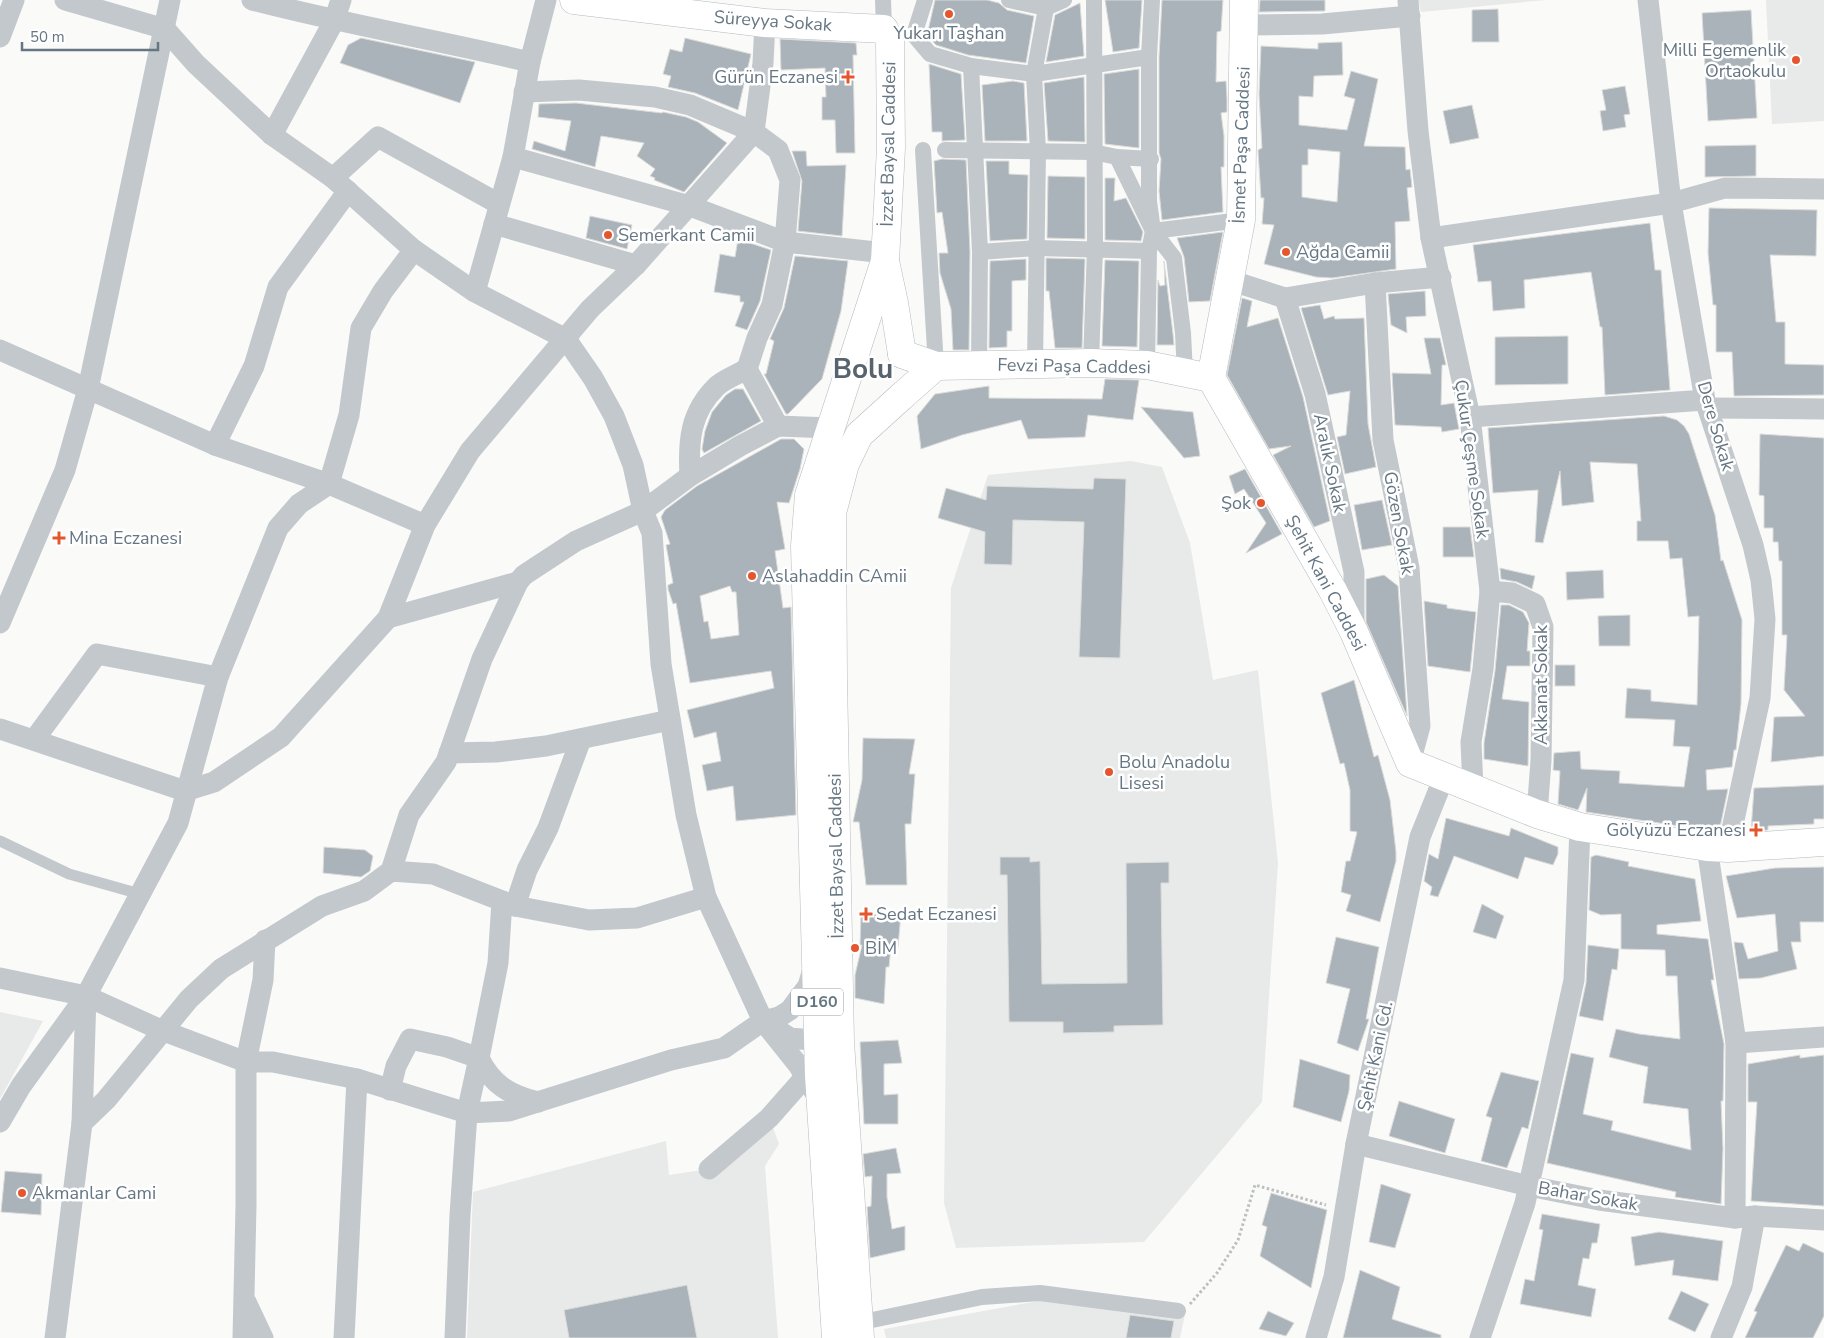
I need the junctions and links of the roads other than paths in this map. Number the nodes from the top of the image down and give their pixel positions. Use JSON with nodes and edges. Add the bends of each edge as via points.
{"nodes":[{"id":1,"x":14,"y":0,"type":"edge"},
{"id":2,"x":65,"y":0,"type":"edge"},
{"id":3,"x":170,"y":0,"type":"edge"},
{"id":4,"x":252,"y":0,"type":"edge"},
{"id":5,"x":341,"y":0,"type":"edge"},
{"id":6,"x":546,"y":0,"type":"edge"},
{"id":7,"x":574,"y":0,"type":"edge"},
{"id":8,"x":883,"y":0,"type":"edge"},
{"id":9,"x":925,"y":0,"type":"edge"},
{"id":10,"x":1009,"y":0,"type":"edge"},
{"id":11,"x":1064,"y":0,"type":"edge"},
{"id":12,"x":1094,"y":0,"type":"edge"},
{"id":13,"x":1152,"y":0,"type":"edge"},
{"id":14,"x":1648,"y":0,"type":"edge"},
{"id":15,"x":1046,"y":8,"type":"junction"},
{"id":16,"x":1409,"y":8,"type":"edge"},
{"id":17,"x":1244,"y":12,"type":"edge"},
{"id":18,"x":334,"y":21,"type":"junction"},
{"id":19,"x":765,"y":23,"type":"junction"},
{"id":20,"x":165,"y":29,"type":"junction"},
{"id":21,"x":884,"y":29,"type":"junction"},
{"id":22,"x":0,"y":38,"type":"edge"},
{"id":23,"x":1149,"y":57,"type":"junction"},
{"id":24,"x":530,"y":62,"type":"junction"},
{"id":25,"x":1095,"y":64,"type":"junction"},
{"id":26,"x":970,"y":66,"type":"junction"},
{"id":27,"x":1034,"y":74,"type":"junction"},
{"id":28,"x":524,"y":92,"type":"junction"},
{"id":29,"x":754,"y":132,"type":"junction"},
{"id":30,"x":272,"y":135,"type":"junction"},
{"id":31,"x":924,"y":150,"type":"dead end"},
{"id":32,"x":945,"y":150,"type":"dead end"},
{"id":33,"x":974,"y":150,"type":"junction"},
{"id":34,"x":1038,"y":151,"type":"junction"},
{"id":35,"x":1093,"y":152,"type":"junction"},
{"id":36,"x":513,"y":157,"type":"junction"},
{"id":37,"x":1117,"y":157,"type":"junction"},
{"id":38,"x":1151,"y":159,"type":"junction"},
{"id":39,"x":340,"y":185,"type":"junction"},
{"id":40,"x":1824,"y":188,"type":"edge"},
{"id":41,"x":1671,"y":203,"type":"junction"},
{"id":42,"x":690,"y":206,"type":"junction"},
{"id":43,"x":496,"y":214,"type":"junction"},
{"id":44,"x":1241,"y":220,"type":"junction"},
{"id":45,"x":1153,"y":231,"type":"junction"},
{"id":46,"x":1431,"y":238,"type":"junction"},
{"id":47,"x":785,"y":242,"type":"junction"},
{"id":48,"x":1037,"y":248,"type":"junction"},
{"id":49,"x":1095,"y":248,"type":"junction"},
{"id":50,"x":414,"y":250,"type":"junction"},
{"id":51,"x":1149,"y":251,"type":"junction"},
{"id":52,"x":980,"y":252,"type":"junction"},
{"id":53,"x":885,"y":257,"type":"junction"},
{"id":54,"x":636,"y":265,"type":"junction"},
{"id":55,"x":1440,"y":278,"type":"junction"},
{"id":56,"x":1229,"y":280,"type":"junction"},
{"id":57,"x":1375,"y":283,"type":"junction"},
{"id":58,"x":475,"y":292,"type":"junction"},
{"id":59,"x":1286,"y":298,"type":"junction"},
{"id":60,"x":566,"y":339,"type":"junction"},
{"id":61,"x":0,"y":350,"type":"edge"},
{"id":62,"x":902,"y":354,"type":"junction"},
{"id":63,"x":1092,"y":363,"type":"junction"},
{"id":64,"x":979,"y":364,"type":"junction"},
{"id":65,"x":1035,"y":365,"type":"junction"},
{"id":66,"x":1147,"y":365,"type":"junction"},
{"id":67,"x":849,"y":366,"type":"junction"},
{"id":68,"x":936,"y":366,"type":"junction"},
{"id":69,"x":747,"y":369,"type":"junction"},
{"id":70,"x":1198,"y":375,"type":"junction"},
{"id":71,"x":88,"y":389,"type":"junction"},
{"id":72,"x":902,"y":396,"type":"junction"},
{"id":73,"x":1707,"y":404,"type":"junction"},
{"id":74,"x":1824,"y":409,"type":"edge"},
{"id":75,"x":1470,"y":417,"type":"junction"},
{"id":76,"x":778,"y":426,"type":"junction"},
{"id":77,"x":831,"y":428,"type":"junction"},
{"id":78,"x":215,"y":445,"type":"junction"},
{"id":79,"x":690,"y":476,"type":"junction"},
{"id":80,"x":330,"y":484,"type":"junction"},
{"id":81,"x":643,"y":511,"type":"junction"},
{"id":82,"x":425,"y":525,"type":"junction"},
{"id":83,"x":518,"y":582,"type":"junction"},
{"id":84,"x":1490,"y":591,"type":"junction"},
{"id":85,"x":388,"y":618,"type":"junction"},
{"id":86,"x":0,"y":623,"type":"edge"},
{"id":87,"x":1354,"y":632,"type":"junction"},
{"id":88,"x":218,"y":677,"type":"junction"},
{"id":89,"x":670,"y":720,"type":"junction"},
{"id":90,"x":0,"y":729,"type":"edge"},
{"id":91,"x":581,"y":739,"type":"junction"},
{"id":92,"x":34,"y":740,"type":"junction"},
{"id":93,"x":449,"y":753,"type":"junction"},
{"id":94,"x":1410,"y":763,"type":"junction"},
{"id":95,"x":1444,"y":777,"type":"junction"},
{"id":96,"x":1474,"y":788,"type":"junction"},
{"id":97,"x":185,"y":791,"type":"junction"},
{"id":98,"x":1537,"y":814,"type":"junction"},
{"id":99,"x":1580,"y":827,"type":"junction"},
{"id":100,"x":0,"y":841,"type":"edge"},
{"id":101,"x":1824,"y":842,"type":"edge"},
{"id":102,"x":1717,"y":847,"type":"junction"},
{"id":103,"x":390,"y":871,"type":"junction"},
{"id":104,"x":140,"y":894,"type":"junction"},
{"id":105,"x":706,"y":897,"type":"junction"},
{"id":106,"x":508,"y":904,"type":"junction"},
{"id":107,"x":265,"y":940,"type":"junction"},
{"id":108,"x":816,"y":962,"type":"junction"},
{"id":109,"x":0,"y":978,"type":"edge"},
{"id":110,"x":86,"y":996,"type":"junction"},
{"id":111,"x":763,"y":1022,"type":"junction"},
{"id":112,"x":161,"y":1030,"type":"junction"},
{"id":113,"x":1824,"y":1037,"type":"edge"},
{"id":114,"x":829,"y":1042,"type":"junction"},
{"id":115,"x":1736,"y":1043,"type":"junction"},
{"id":116,"x":479,"y":1058,"type":"junction"},
{"id":117,"x":246,"y":1062,"type":"junction"},
{"id":118,"x":806,"y":1076,"type":"junction"},
{"id":119,"x":358,"y":1078,"type":"junction"},
{"id":120,"x":390,"y":1090,"type":"junction"},
{"id":121,"x":538,"y":1102,"type":"junction"},
{"id":122,"x":832,"y":1102,"type":"junction"},
{"id":123,"x":467,"y":1114,"type":"junction"},
{"id":124,"x":0,"y":1122,"type":"edge"},
{"id":125,"x":82,"y":1123,"type":"junction"},
{"id":126,"x":1356,"y":1144,"type":"junction"},
{"id":127,"x":709,"y":1169,"type":"dead end"},
{"id":128,"x":1529,"y":1186,"type":"junction"},
{"id":129,"x":1745,"y":1217,"type":"junction"},
{"id":130,"x":1824,"y":1220,"type":"edge"},
{"id":131,"x":244,"y":1297,"type":"junction"},
{"id":132,"x":1178,"y":1311,"type":"road end"},
{"id":133,"x":859,"y":1331,"type":"edge"},
{"id":134,"x":56,"y":1338,"type":"edge"},
{"id":135,"x":243,"y":1338,"type":"edge"},
{"id":136,"x":263,"y":1338,"type":"edge"},
{"id":137,"x":344,"y":1338,"type":"edge"},
{"id":138,"x":455,"y":1338,"type":"edge"},
{"id":139,"x":836,"y":1338,"type":"edge"},
{"id":140,"x":1316,"y":1338,"type":"edge"},
{"id":141,"x":1480,"y":1338,"type":"edge"},
{"id":142,"x":1721,"y":1338,"type":"edge"}],
"edges":[{"from":1,"to":22,"type":"street"},
{"from":2,"to":20,"type":"street"},
{"from":3,"to":20,"type":"street"},
{"from":4,"to":18,"type":"street"},
{"from":5,"to":18,"type":"street"},
{"from":6,"to":24,"type":"street"},
{"from":7,"to":19,"type":"main road","name":"Süreyya Sokak"},
{"from":8,"to":21,"type":"street"},
{"from":9,"to":26,"type":"street","via":[[914,34],[930,54]]},
{"from":10,"to":15,"type":"street"},
{"from":11,"to":15,"type":"street"},
{"from":12,"to":25,"type":"street"},
{"from":13,"to":23,"type":"street"},
{"from":14,"to":41,"type":"street","name":"Dere Sokak"},
{"from":15,"to":27,"type":"street"},
{"from":16,"to":17,"type":"street","via":[[1322,24]]},
{"from":16,"to":46,"type":"street","name":"Çukur Çeşme Sokak","via":[[1418,131]]},
{"from":17,"to":44,"type":"main road","name":"İsmet Paşa Caddesi"},
{"from":18,"to":24,"type":"street"},
{"from":18,"to":30,"type":"street"},
{"from":19,"to":21,"type":"main road","name":"Süreyya Sokak"},
{"from":19,"to":29,"type":"street"},
{"from":20,"to":30,"type":"street","via":[[196,64]]},
{"from":20,"to":71,"type":"street"},
{"from":21,"to":53,"type":"main road","name":"İzzet Baysal Caddesi","via":[[890,41],[891,148]]},
{"from":23,"to":25,"type":"street"},
{"from":23,"to":38,"type":"street"},
{"from":24,"to":28,"type":"street"},
{"from":25,"to":27,"type":"street"},
{"from":25,"to":35,"type":"street"},
{"from":26,"to":27,"type":"street"},
{"from":26,"to":33,"type":"street"},
{"from":27,"to":34,"type":"street"},
{"from":28,"to":29,"type":"street","via":[[579,90],[655,97],[690,105]]},
{"from":28,"to":36,"type":"street"},
{"from":29,"to":42,"type":"street"},
{"from":29,"to":47,"type":"street","via":[[778,150],[790,180]]},
{"from":30,"to":39,"type":"street"},
{"from":31,"to":68,"type":"street"},
{"from":32,"to":33,"type":"street"},
{"from":33,"to":34,"type":"street"},
{"from":33,"to":52,"type":"street"},
{"from":34,"to":35,"type":"street"},
{"from":34,"to":48,"type":"street"},
{"from":35,"to":37,"type":"street"},
{"from":35,"to":49,"type":"street"},
{"from":36,"to":42,"type":"street"},
{"from":36,"to":43,"type":"street"},
{"from":37,"to":38,"type":"street"},
{"from":37,"to":45,"type":"street"},
{"from":38,"to":45,"type":"street","via":[[1149,200]]},
{"from":39,"to":43,"type":"street","via":[[378,137]]},
{"from":39,"to":50,"type":"street"},
{"from":39,"to":78,"type":"street","via":[[278,287],[254,366]]},
{"from":40,"to":41,"type":"street","via":[[1725,188]]},
{"from":41,"to":46,"type":"street"},
{"from":41,"to":73,"type":"street","name":"Dere Sokak"},
{"from":42,"to":47,"type":"street"},
{"from":42,"to":54,"type":"street"},
{"from":43,"to":54,"type":"street"},
{"from":43,"to":58,"type":"street"},
{"from":44,"to":45,"type":"street"},
{"from":44,"to":56,"type":"main road","name":"İsmet Paşa Caddesi"},
{"from":45,"to":51,"type":"street"},
{"from":45,"to":70,"type":"street","via":[[1174,258],[1183,333]]},
{"from":46,"to":55,"type":"street","name":"Çukur Çeşme Sokak"},
{"from":47,"to":53,"type":"street"},
{"from":47,"to":69,"type":"street","via":[[772,305]]},
{"from":48,"to":49,"type":"street"},
{"from":48,"to":52,"type":"street"},
{"from":48,"to":65,"type":"street"},
{"from":49,"to":51,"type":"street"},
{"from":49,"to":63,"type":"street"},
{"from":50,"to":58,"type":"street"},
{"from":50,"to":80,"type":"street","via":[[383,291],[361,328],[349,415]]},
{"from":51,"to":66,"type":"street"},
{"from":52,"to":64,"type":"street"},
{"from":53,"to":62,"type":"main road","name":"İzzet Baysal Caddesi"},
{"from":53,"to":67,"type":"main road","name":"İzzet Baysal Caddesi"},
{"from":54,"to":60,"type":"street","via":[[590,309]]},
{"from":55,"to":57,"type":"street"},
{"from":55,"to":75,"type":"street","name":"Çukur Çeşme Sokak"},
{"from":56,"to":59,"type":"street"},
{"from":56,"to":70,"type":"main road","name":"İsmet Paşa Caddesi"},
{"from":57,"to":59,"type":"street"},
{"from":57,"to":94,"type":"street","name":"Gözen Sokak","via":[[1383,440],[1409,568],[1420,726]]},
{"from":58,"to":60,"type":"street"},
{"from":59,"to":87,"type":"street","name":"Aralık Sokak","via":[[1315,394],[1354,572]]},
{"from":60,"to":81,"type":"street","via":[[614,416],[633,465]]},
{"from":60,"to":82,"type":"street","via":[[470,451]]},
{"from":61,"to":71,"type":"street"},
{"from":62,"to":67,"type":"main road","via":[[894,348],[876,344],[860,351]]},
{"from":62,"to":68,"type":"main road"},
{"from":62,"to":72,"type":"main road","via":[[907,362],[909,380]]},
{"from":63,"to":65,"type":"main road","name":"Fevzi Paşa Caddesi"},
{"from":63,"to":66,"type":"main road","name":"Fevzi Paşa Caddesi"},
{"from":64,"to":65,"type":"main road","name":"Fevzi Paşa Caddesi"},
{"from":64,"to":68,"type":"main road","name":"Fevzi Paşa Caddesi"},
{"from":66,"to":70,"type":"main road","name":"Fevzi Paşa Caddesi"},
{"from":67,"to":72,"type":"main road","via":[[850,387],[864,403],[885,406]]},
{"from":67,"to":77,"type":"main road","name":"İzzet Baysal Caddesi"},
{"from":68,"to":72,"type":"main road","name":"İzzet Baysal Caddesi"},
{"from":69,"to":76,"type":"street"},
{"from":69,"to":79,"type":"street","via":[[717,386],[694,416],[688,452]]},
{"from":70,"to":87,"type":"main road","name":"Şehit Kani Caddesi","via":[[1332,589]]},
{"from":71,"to":78,"type":"street"},
{"from":71,"to":86,"type":"street","via":[[65,470]]},
{"from":72,"to":114,"type":"main road","name":"İzzet Baysal Caddesi","via":[[859,435],[845,464],[832,513]]},
{"from":73,"to":74,"type":"street"},
{"from":73,"to":75,"type":"street"},
{"from":73,"to":102,"type":"street","name":"Dere Sokak","via":[[1753,545],[1765,619],[1760,698]]},
{"from":75,"to":84,"type":"street","name":"Çukur Çeşme Sokak"},
{"from":76,"to":77,"type":"street"},
{"from":76,"to":79,"type":"street"},
{"from":77,"to":108,"type":"main road","name":"İzzet Baysal Caddesi","via":[[809,495],[805,546]]},
{"from":78,"to":80,"type":"street"},
{"from":79,"to":81,"type":"street"},
{"from":80,"to":82,"type":"street"},
{"from":80,"to":88,"type":"street","via":[[299,504],[278,528]]},
{"from":81,"to":83,"type":"street","via":[[576,541]]},
{"from":81,"to":89,"type":"street","via":[[652,534],[661,664]]},
{"from":82,"to":85,"type":"street"},
{"from":83,"to":85,"type":"street"},
{"from":83,"to":93,"type":"street","via":[[482,659]]},
{"from":84,"to":96,"type":"street","name":"Çukur Çeşme Sokak","via":[[1483,669],[1471,742]]},
{"from":84,"to":98,"type":"street","name":"Akkanat Sokak","via":[[1512,593],[1535,604],[1544,627],[1542,761]]},
{"from":85,"to":97,"type":"street","via":[[281,736],[214,782]]},
{"from":87,"to":94,"type":"main road","name":"Şehit Kani Caddesi"},
{"from":88,"to":92,"type":"street","via":[[97,654]]},
{"from":88,"to":97,"type":"street"},
{"from":89,"to":91,"type":"street"},
{"from":89,"to":105,"type":"street","via":[[686,815]]},
{"from":90,"to":92,"type":"street"},
{"from":91,"to":93,"type":"street","via":[[513,750]]},
{"from":91,"to":106,"type":"street","via":[[548,828]]},
{"from":92,"to":97,"type":"street"},
{"from":93,"to":103,"type":"street","via":[[409,815]]},
{"from":94,"to":95,"type":"main road"},
{"from":95,"to":96,"type":"main road"},
{"from":95,"to":126,"type":"street","name":"Şehit Kani Cd.","via":[[1420,837]]},
{"from":96,"to":98,"type":"main road"},
{"from":97,"to":104,"type":"street","via":[[178,823]]},
{"from":98,"to":99,"type":"main road"},
{"from":99,"to":102,"type":"main road"},
{"from":99,"to":128,"type":"street","via":[[1574,980]]},
{"from":100,"to":104,"type":"lane","via":[[69,874]]},
{"from":101,"to":102,"type":"main road"},
{"from":102,"to":115,"type":"street"},
{"from":103,"to":106,"type":"street","via":[[433,874]]},
{"from":103,"to":107,"type":"street","via":[[364,891],[322,906]]},
{"from":104,"to":110,"type":"street"},
{"from":105,"to":106,"type":"street","via":[[637,918],[589,920]]},
{"from":105,"to":111,"type":"street"},
{"from":106,"to":116,"type":"street"},
{"from":107,"to":112,"type":"street","via":[[221,969]]},
{"from":107,"to":117,"type":"street","via":[[264,980]]},
{"from":108,"to":111,"type":"street","via":[[808,986],[790,1010]]},
{"from":108,"to":114,"type":"main road","number":"D160"},
{"from":109,"to":110,"type":"street"},
{"from":110,"to":112,"type":"street"},
{"from":110,"to":124,"type":"street","via":[[21,1086]]},
{"from":110,"to":125,"type":"street"},
{"from":111,"to":114,"type":"street","via":[[790,1038]]},
{"from":111,"to":118,"type":"street"},
{"from":111,"to":121,"type":"street","via":[[724,1048],[671,1060]]},
{"from":112,"to":117,"type":"street"},
{"from":112,"to":125,"type":"street","via":[[106,1100]]},
{"from":113,"to":115,"type":"street"},
{"from":114,"to":122,"type":"main road","name":"İzzet Baysal Caddesi"},
{"from":115,"to":129,"type":"street"},
{"from":116,"to":120,"type":"street","via":[[447,1047],[410,1040],[396,1066]]},
{"from":116,"to":121,"type":"street","via":[[486,1073],[502,1088],[514,1096]]},
{"from":116,"to":123,"type":"street"},
{"from":117,"to":119,"type":"street","via":[[273,1062]]},
{"from":117,"to":131,"type":"street"},
{"from":118,"to":122,"type":"street"},
{"from":118,"to":127,"type":"street","via":[[768,1118]]},
{"from":119,"to":120,"type":"street"},
{"from":119,"to":137,"type":"street"},
{"from":120,"to":123,"type":"street"},
{"from":121,"to":123,"type":"street","via":[[509,1112]]},
{"from":122,"to":133,"type":"main road","name":"İzzet Baysal Caddesi"},
{"from":122,"to":139,"type":"main road","name":"İzzet Baysal Caddesi"},
{"from":123,"to":138,"type":"street"},
{"from":125,"to":134,"type":"street"},
{"from":126,"to":128,"type":"street","name":"Bahar Sokak"},
{"from":126,"to":140,"type":"street","name":"Şehit Kani Cd.","via":[[1334,1277]]},
{"from":128,"to":129,"type":"street","name":"Bahar Sokak","via":[[1599,1200]]},
{"from":128,"to":141,"type":"street"},
{"from":129,"to":130,"type":"street","name":"Bahar Sokak"},
{"from":129,"to":142,"type":"street","via":[[1742,1287]]},
{"from":131,"to":135,"type":"street"},
{"from":131,"to":136,"type":"street"},
{"from":132,"to":133,"type":"street","via":[[1040,1293],[982,1297]]}]}
